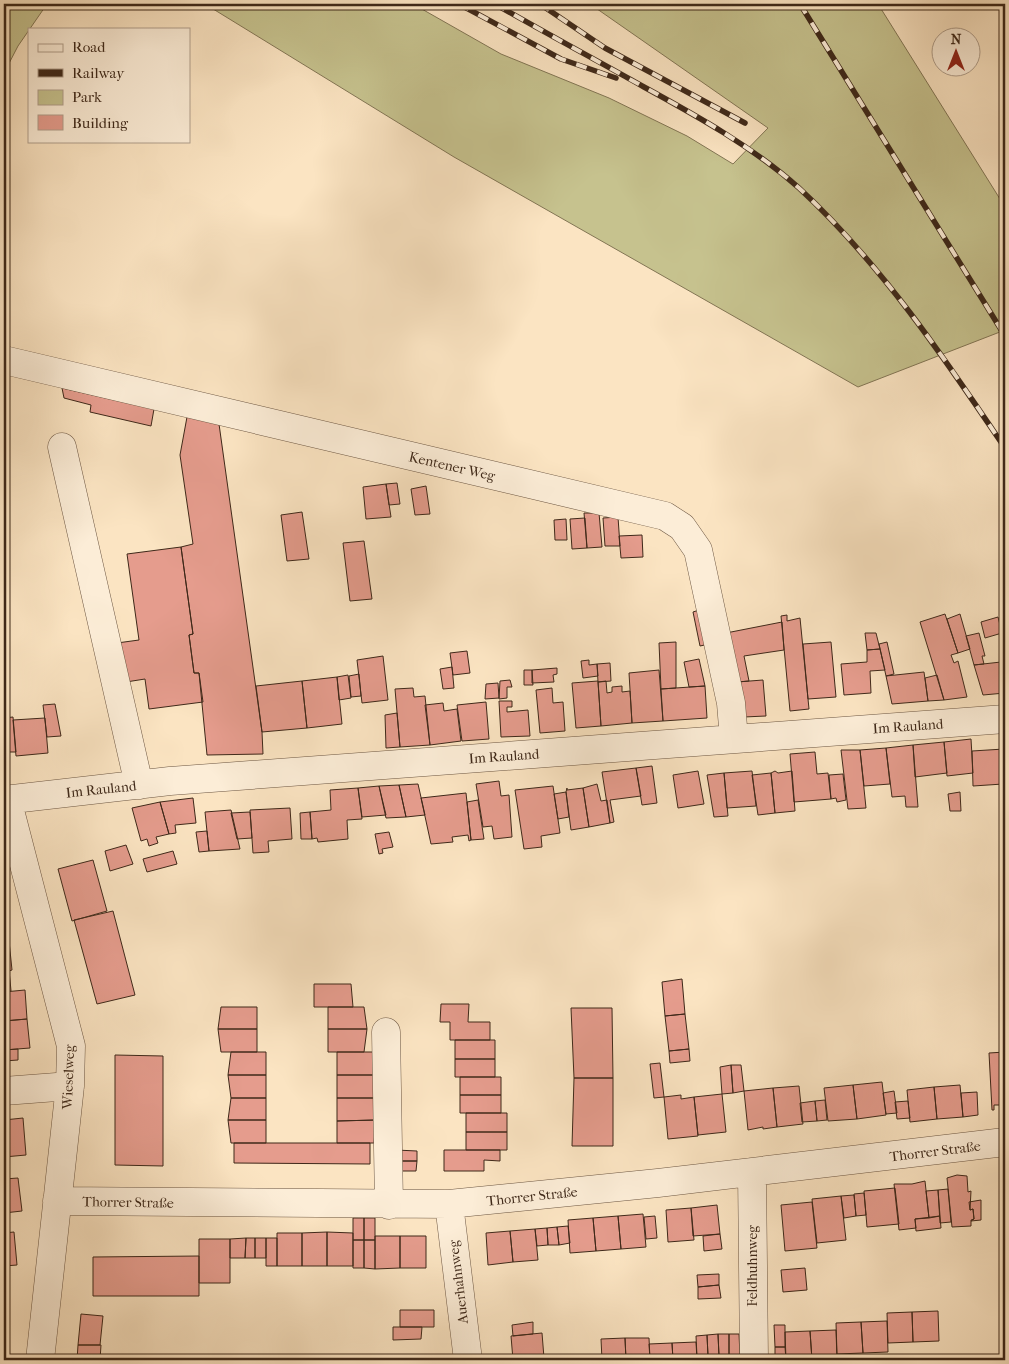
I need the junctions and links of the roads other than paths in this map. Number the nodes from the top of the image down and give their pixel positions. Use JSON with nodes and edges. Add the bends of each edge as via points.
{"nodes":[{"id":1,"x":4,"y":360,"type":"edge"},
{"id":2,"x":62,"y":447,"type":"dead end"},
{"id":3,"x":1005,"y":719,"type":"edge"},
{"id":4,"x":734,"y":739,"type":"junction"},
{"id":5,"x":139,"y":785,"type":"junction"},
{"id":6,"x":6,"y":799,"type":"edge"},
{"id":7,"x":386,"y":1032,"type":"dead end"},
{"id":8,"x":70,"y":1086,"type":"junction"},
{"id":9,"x":4,"y":1091,"type":"edge"},
{"id":10,"x":1005,"y":1142,"type":"edge"},
{"id":11,"x":752,"y":1172,"type":"junction"},
{"id":12,"x":57,"y":1201,"type":"junction"},
{"id":13,"x":389,"y":1204,"type":"junction"},
{"id":14,"x":449,"y":1204,"type":"junction"},
{"id":15,"x":40,"y":1360,"type":"edge"},
{"id":16,"x":468,"y":1360,"type":"edge"},
{"id":17,"x":754,"y":1360,"type":"edge"}],
"edges":[{"from":1,"to":4,"type":"street","name":"Kentener Weg","via":[[665,516],[682,527],[698,550],[731,703]]},
{"from":2,"to":5,"type":"street"},
{"from":3,"to":4,"type":"street","name":"Im Rauland"},
{"from":4,"to":5,"type":"street","name":"Im Rauland"},
{"from":5,"to":6,"type":"street","name":"Im Rauland"},
{"from":6,"to":8,"type":"street","name":"Wieselweg","via":[[71,1046]]},
{"from":7,"to":13,"type":"street"},
{"from":8,"to":9,"type":"street"},
{"from":8,"to":12,"type":"street","name":"Wieselweg"},
{"from":10,"to":11,"type":"street","name":"Thorrer Straße"},
{"from":11,"to":14,"type":"street","name":"Thorrer Straße"},
{"from":11,"to":17,"type":"street","name":"Feldhuhnweg"},
{"from":12,"to":13,"type":"street","name":"Thorrer Straße"},
{"from":12,"to":15,"type":"street","name":"Wieselweg"},
{"from":13,"to":14,"type":"street","name":"Thorrer Straße"},
{"from":14,"to":16,"type":"street","name":"Auerhahnweg"}]}
